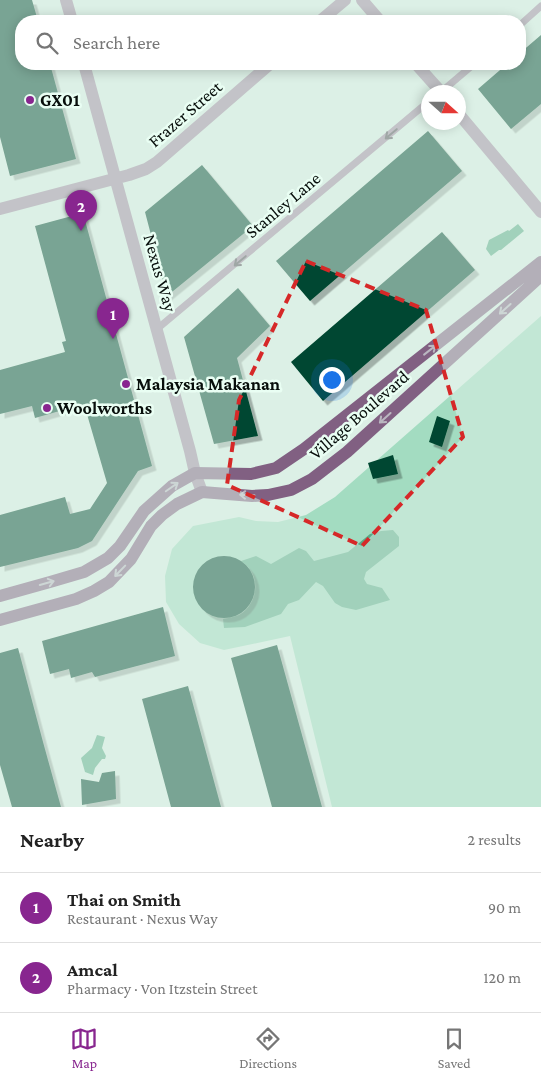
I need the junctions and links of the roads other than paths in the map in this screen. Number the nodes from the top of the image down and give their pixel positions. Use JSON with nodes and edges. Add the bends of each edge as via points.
{"nodes":[{"id":1,"x":66,"y":0,"type":"edge"},
{"id":2,"x":345,"y":0,"type":"edge"},
{"id":3,"x":362,"y":0,"type":"edge"},
{"id":4,"x":541,"y":6,"type":"edge"},
{"id":5,"x":70,"y":15,"type":"edge"},
{"id":6,"x":327,"y":15,"type":"edge"},
{"id":7,"x":375,"y":15,"type":"edge"},
{"id":8,"x":526,"y":20,"type":"edge"},
{"id":9,"x":86,"y":70,"type":"edge"},
{"id":10,"x":263,"y":70,"type":"edge"},
{"id":11,"x":421,"y":70,"type":"edge"},
{"id":12,"x":467,"y":70,"type":"edge"},
{"id":13,"x":435,"y":85,"type":"edge"},
{"id":14,"x":449,"y":85,"type":"edge"},
{"id":15,"x":421,"y":108,"type":"edge"},
{"id":16,"x":466,"y":123,"type":"edge"},
{"id":17,"x":115,"y":179,"type":"junction"},
{"id":18,"x":0,"y":210,"type":"edge"},
{"id":19,"x":541,"y":212,"type":"edge"},
{"id":20,"x":541,"y":262,"type":"edge"},
{"id":21,"x":541,"y":276,"type":"edge"},
{"id":22,"x":157,"y":329,"type":"junction"},
{"id":23,"x":195,"y":473,"type":"junction"},
{"id":24,"x":202,"y":492,"type":"junction"},
{"id":25,"x":0,"y":596,"type":"edge"},
{"id":26,"x":0,"y":620,"type":"edge"}],
"edges":[{"from":1,"to":5,"type":"street"},
{"from":2,"to":6,"type":"street"},
{"from":3,"to":7,"type":"street"},
{"from":4,"to":8,"type":"lane"},
{"from":9,"to":17,"type":"street","name":"Nexus Way"},
{"from":10,"to":17,"type":"street","name":"Frazer Street","via":[[156,162],[146,169]]},
{"from":11,"to":13,"type":"street"},
{"from":12,"to":14,"type":"lane"},
{"from":15,"to":22,"type":"lane","name":"Stanley Lane","one_way":true},
{"from":16,"to":19,"type":"street"},
{"from":17,"to":18,"type":"street","name":"Frazer Street"},
{"from":17,"to":22,"type":"street","name":"Nexus Way"},
{"from":23,"to":20,"type":"street","name":"Village Boulevard","one_way":true,"via":[[251,474],[276,468]]},
{"from":21,"to":24,"type":"street","name":"Village Boulevard","one_way":true,"via":[[347,452],[312,479],[291,490],[252,496]]},
{"from":22,"to":23,"type":"street","name":"Nexus Way"},
{"from":23,"to":24,"type":"street","name":"Nexus Way"},
{"from":25,"to":23,"type":"street","one_way":true,"via":[[84,572],[108,558],[144,511],[172,486]]},
{"from":24,"to":26,"type":"street","one_way":true,"via":[[162,515],[151,526],[131,559],[109,582],[76,599]]}]}
